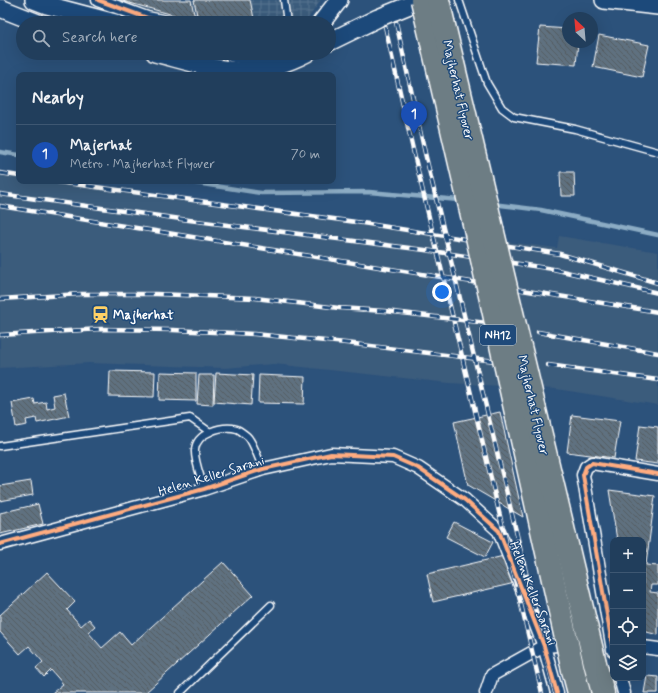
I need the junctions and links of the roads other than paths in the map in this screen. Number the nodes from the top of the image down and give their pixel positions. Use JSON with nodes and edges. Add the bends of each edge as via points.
{"nodes":[{"id":1,"x":34,"y":0,"type":"edge"},
{"id":2,"x":98,"y":0,"type":"edge"},
{"id":3,"x":284,"y":0,"type":"edge"},
{"id":4,"x":339,"y":0,"type":"edge"},
{"id":5,"x":422,"y":0,"type":"edge"},
{"id":6,"x":438,"y":0,"type":"edge"},
{"id":7,"x":459,"y":0,"type":"edge"},
{"id":8,"x":604,"y":0,"type":"edge"},
{"id":9,"x":658,"y":6,"type":"edge"},
{"id":10,"x":0,"y":8,"type":"edge"},
{"id":11,"x":20,"y":16,"type":"edge"},
{"id":12,"x":89,"y":16,"type":"edge"},
{"id":13,"x":142,"y":16,"type":"edge"},
{"id":14,"x":286,"y":16,"type":"edge"},
{"id":15,"x":326,"y":16,"type":"edge"},
{"id":16,"x":336,"y":39,"type":"edge"},
{"id":17,"x":182,"y":60,"type":"edge"},
{"id":18,"x":267,"y":60,"type":"edge"},
{"id":19,"x":658,"y":152,"type":"edge"},
{"id":20,"x":210,"y":432,"type":"junction"},
{"id":21,"x":0,"y":446,"type":"edge"},
{"id":22,"x":263,"y":469,"type":"junction"},
{"id":23,"x":658,"y":474,"type":"edge"},
{"id":24,"x":204,"y":490,"type":"junction"},
{"id":25,"x":0,"y":544,"type":"edge"},
{"id":26,"x":271,"y":605,"type":"dead end"},
{"id":27,"x":610,"y":632,"type":"edge"},
{"id":28,"x":610,"y":644,"type":"edge"},
{"id":29,"x":544,"y":646,"type":"junction"},
{"id":30,"x":646,"y":647,"type":"edge"},
{"id":31,"x":658,"y":649,"type":"edge"},
{"id":32,"x":621,"y":681,"type":"edge"},
{"id":33,"x":180,"y":693,"type":"edge"},
{"id":34,"x":486,"y":693,"type":"edge"},
{"id":35,"x":557,"y":693,"type":"edge"},
{"id":36,"x":579,"y":693,"type":"edge"},
{"id":37,"x":603,"y":693,"type":"edge"},
{"id":38,"x":624,"y":693,"type":"edge"}],
"edges":[{"from":1,"to":12,"type":"main road"},
{"from":2,"to":13,"type":"street"},
{"from":3,"to":14,"type":"lane"},
{"from":4,"to":15,"type":"main road"},
{"from":5,"to":16,"type":"main road"},
{"from":5,"to":36,"type":"highway","name":"Majherhat Flyover","number":"NH12","bridge":true},
{"from":6,"to":37,"type":"highway","name":"Majherhat Flyover","number":"NH12","bridge":true},
{"from":7,"to":19,"type":"lane","via":[[487,83],[502,108],[514,117],[575,129]]},
{"from":8,"to":9,"type":"main road"},
{"from":10,"to":11,"type":"main road"},
{"from":17,"to":18,"type":"main road","via":[[212,68],[244,71]]},
{"from":20,"to":21,"type":"lane","via":[[190,418]]},
{"from":20,"to":22,"type":"lane","via":[[238,429],[249,437]]},
{"from":20,"to":24,"type":"lane","via":[[202,437],[196,445],[195,452]]},
{"from":22,"to":24,"type":"street","name":"Helen Keller Sarani"},
{"from":22,"to":29,"type":"street","name":"Helen Keller Sarani","via":[[331,454],[393,457],[418,468],[465,500],[499,531]]},
{"from":23,"to":27,"type":"street","via":[[592,463],[586,467],[583,475]]},
{"from":24,"to":25,"type":"street","name":"Helen Keller Sarani"},
{"from":26,"to":33,"type":"lane"},
{"from":28,"to":29,"type":"street"},
{"from":29,"to":34,"type":"street","via":[[492,675]]},
{"from":29,"to":35,"type":"street","name":"Helen Keller Sarani"},
{"from":30,"to":31,"type":"street"},
{"from":32,"to":38,"type":"street"}]}
